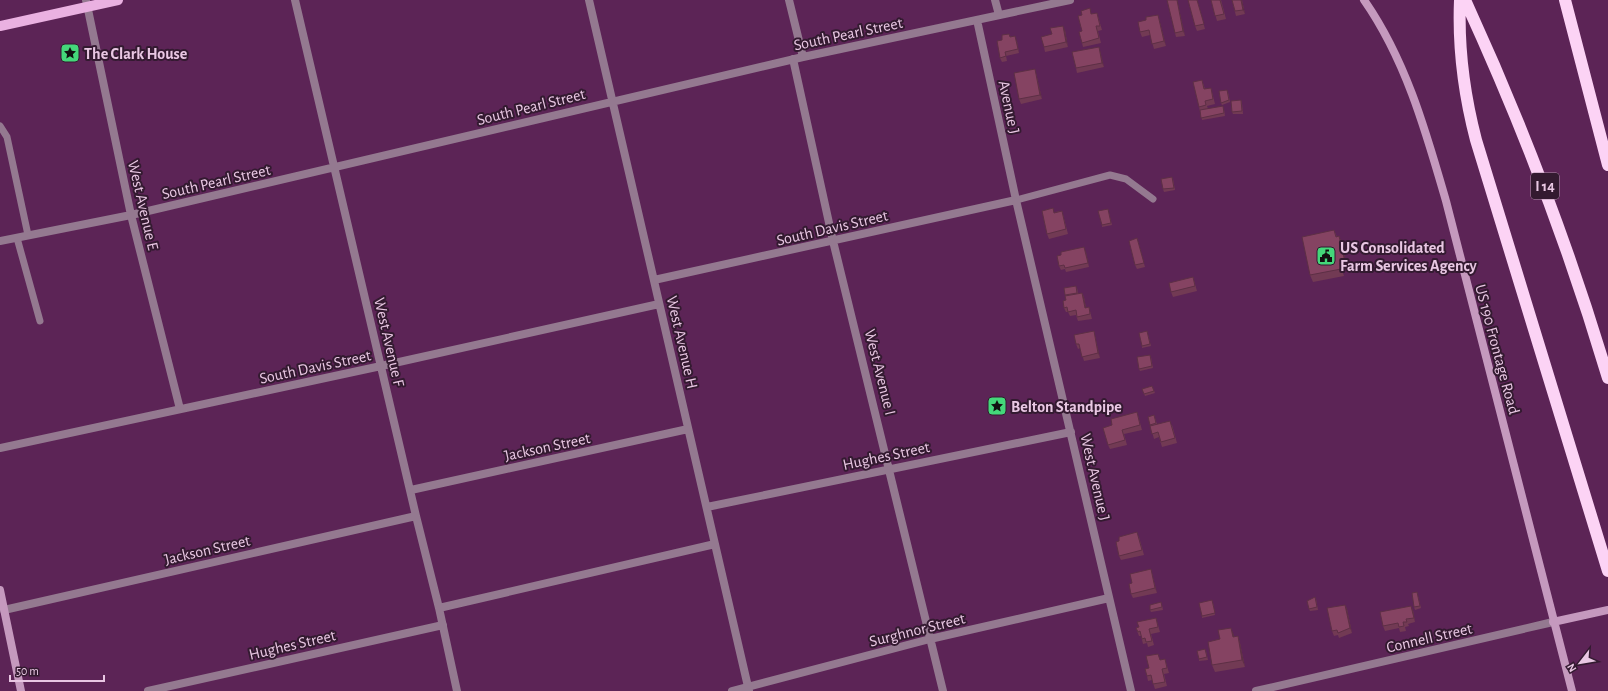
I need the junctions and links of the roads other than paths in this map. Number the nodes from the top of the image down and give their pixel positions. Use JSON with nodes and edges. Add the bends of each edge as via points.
{"nodes":[{"id":1,"x":118,"y":0,"type":"edge"},
{"id":2,"x":295,"y":0,"type":"edge"},
{"id":3,"x":589,"y":0,"type":"edge"},
{"id":4,"x":789,"y":0,"type":"edge"},
{"id":5,"x":995,"y":0,"type":"edge"},
{"id":6,"x":1070,"y":0,"type":"edge"},
{"id":7,"x":1364,"y":0,"type":"edge"},
{"id":8,"x":1460,"y":0,"type":"edge"},
{"id":9,"x":1465,"y":0,"type":"edge"},
{"id":10,"x":1565,"y":0,"type":"edge"},
{"id":11,"x":86,"y":4,"type":"edge"},
{"id":12,"x":999,"y":15,"type":"junction"},
{"id":13,"x":977,"y":20,"type":"junction"},
{"id":14,"x":0,"y":26,"type":"edge"},
{"id":15,"x":802,"y":57,"type":"junction"},
{"id":16,"x":794,"y":59,"type":"junction"},
{"id":17,"x":612,"y":101,"type":"junction"},
{"id":18,"x":0,"y":126,"type":"edge"},
{"id":19,"x":1608,"y":165,"type":"edge"},
{"id":20,"x":336,"y":167,"type":"junction"},
{"id":21,"x":1153,"y":199,"type":"dead end"},
{"id":22,"x":1016,"y":200,"type":"junction"},
{"id":23,"x":131,"y":215,"type":"junction"},
{"id":24,"x":28,"y":235,"type":"junction"},
{"id":25,"x":17,"y":238,"type":"junction"},
{"id":26,"x":834,"y":241,"type":"junction"},
{"id":27,"x":0,"y":242,"type":"edge"},
{"id":28,"x":654,"y":280,"type":"junction"},
{"id":29,"x":659,"y":304,"type":"junction"},
{"id":30,"x":40,"y":321,"type":"dead end"},
{"id":31,"x":381,"y":366,"type":"junction"},
{"id":32,"x":1608,"y":378,"type":"edge"},
{"id":33,"x":180,"y":409,"type":"junction"},
{"id":34,"x":688,"y":429,"type":"junction"},
{"id":35,"x":1071,"y":432,"type":"junction"},
{"id":36,"x":0,"y":448,"type":"edge"},
{"id":37,"x":890,"y":468,"type":"junction"},
{"id":38,"x":411,"y":490,"type":"junction"},
{"id":39,"x":707,"y":507,"type":"junction"},
{"id":40,"x":416,"y":516,"type":"junction"},
{"id":41,"x":715,"y":544,"type":"junction"},
{"id":42,"x":1608,"y":571,"type":"edge"},
{"id":43,"x":0,"y":590,"type":"edge"},
{"id":44,"x":1109,"y":598,"type":"junction"},
{"id":45,"x":440,"y":608,"type":"junction"},
{"id":46,"x":4,"y":610,"type":"junction"},
{"id":47,"x":1604,"y":611,"type":"edge"},
{"id":48,"x":1553,"y":622,"type":"junction"},
{"id":49,"x":443,"y":625,"type":"junction"},
{"id":50,"x":930,"y":639,"type":"junction"},
{"id":51,"x":749,"y":689,"type":"edge"},
{"id":52,"x":21,"y":691,"type":"edge"},
{"id":53,"x":148,"y":691,"type":"edge"},
{"id":54,"x":457,"y":691,"type":"edge"},
{"id":55,"x":732,"y":691,"type":"edge"},
{"id":56,"x":943,"y":691,"type":"edge"},
{"id":57,"x":1131,"y":691,"type":"edge"},
{"id":58,"x":1256,"y":691,"type":"edge"},
{"id":59,"x":1572,"y":691,"type":"edge"}],
"edges":[{"from":1,"to":11,"type":"main road"},
{"from":2,"to":20,"type":"street","name":"West Avenue F"},
{"from":3,"to":17,"type":"street","name":"West Avenue H"},
{"from":4,"to":15,"type":"street"},
{"from":5,"to":12,"type":"street"},
{"from":6,"to":12,"type":"street","name":"South Pearl Street"},
{"from":7,"to":48,"type":"main road","name":"US 190 Frontage Road","via":[[1402,68],[1426,135],[1448,209]]},
{"from":8,"to":42,"type":"highway","via":[[1459,23],[1464,84],[1473,127]]},
{"from":9,"to":32,"type":"highway","number":"I 14","via":[[1501,77],[1548,194]]},
{"from":10,"to":19,"type":"highway"},
{"from":11,"to":14,"type":"main road"},
{"from":11,"to":23,"type":"street","name":"West Avenue E"},
{"from":12,"to":13,"type":"street","name":"South Pearl Street"},
{"from":13,"to":15,"type":"street","name":"South Pearl Street"},
{"from":13,"to":22,"type":"street","name":"Avenue J"},
{"from":15,"to":16,"type":"street","name":"South Pearl Street"},
{"from":16,"to":17,"type":"street","name":"South Pearl Street"},
{"from":16,"to":26,"type":"street","name":"West Avenue I"},
{"from":17,"to":20,"type":"street","name":"South Pearl Street"},
{"from":17,"to":28,"type":"street","name":"West Avenue H"},
{"from":18,"to":24,"type":"lane","via":[[7,137]]},
{"from":20,"to":23,"type":"street","name":"South Pearl Street"},
{"from":20,"to":31,"type":"street","name":"West Avenue F"},
{"from":21,"to":22,"type":"lane","via":[[1126,179],[1110,175]]},
{"from":22,"to":26,"type":"street","name":"South Davis Street"},
{"from":22,"to":35,"type":"street","name":"West Avenue J"},
{"from":23,"to":24,"type":"street","name":"South Pearl Street"},
{"from":23,"to":33,"type":"street","name":"West Avenue E"},
{"from":24,"to":25,"type":"street","name":"South Pearl Street"},
{"from":25,"to":27,"type":"street","name":"South Pearl Street"},
{"from":25,"to":30,"type":"lane"},
{"from":26,"to":28,"type":"street","name":"South Davis Street"},
{"from":26,"to":37,"type":"street","name":"West Avenue I"},
{"from":28,"to":29,"type":"street","name":"West Avenue H"},
{"from":29,"to":31,"type":"street","name":"South Davis Street"},
{"from":29,"to":34,"type":"street","name":"West Avenue H"},
{"from":31,"to":33,"type":"street","name":"South Davis Street"},
{"from":31,"to":38,"type":"street","name":"West Avenue F"},
{"from":33,"to":36,"type":"street","name":"South Davis Street"},
{"from":34,"to":38,"type":"street","name":"Jackson Street"},
{"from":34,"to":39,"type":"street","name":"West Avenue H"},
{"from":35,"to":37,"type":"street","name":"Hughes Street"},
{"from":35,"to":44,"type":"street","name":"West Avenue J"},
{"from":37,"to":39,"type":"street","name":"Hughes Street"},
{"from":37,"to":50,"type":"street","name":"West Avenue I"},
{"from":38,"to":40,"type":"street","name":"West Avenue F"},
{"from":39,"to":41,"type":"street","name":"West Avenue H"},
{"from":40,"to":45,"type":"street","name":"West Avenue F"},
{"from":40,"to":46,"type":"street","name":"Jackson Street"},
{"from":41,"to":45,"type":"street"},
{"from":41,"to":51,"type":"street","name":"West Avenue H"},
{"from":43,"to":46,"type":"main road"},
{"from":44,"to":50,"type":"street","name":"Surghnor Street"},
{"from":44,"to":57,"type":"street","name":"West Avenue J"},
{"from":45,"to":49,"type":"street","name":"West Avenue F"},
{"from":46,"to":52,"type":"main road"},
{"from":47,"to":48,"type":"main road","name":"Connell Street"},
{"from":48,"to":58,"type":"street","name":"Connell Street"},
{"from":48,"to":59,"type":"main road","name":"US 190 Frontage Road"},
{"from":49,"to":53,"type":"street","name":"Hughes Street"},
{"from":49,"to":54,"type":"street","name":"West Avenue F"},
{"from":50,"to":51,"type":"street","name":"Surghnor Street"},
{"from":50,"to":56,"type":"street","name":"West Avenue I"},
{"from":51,"to":55,"type":"street","name":"Surghnor Street"}]}
